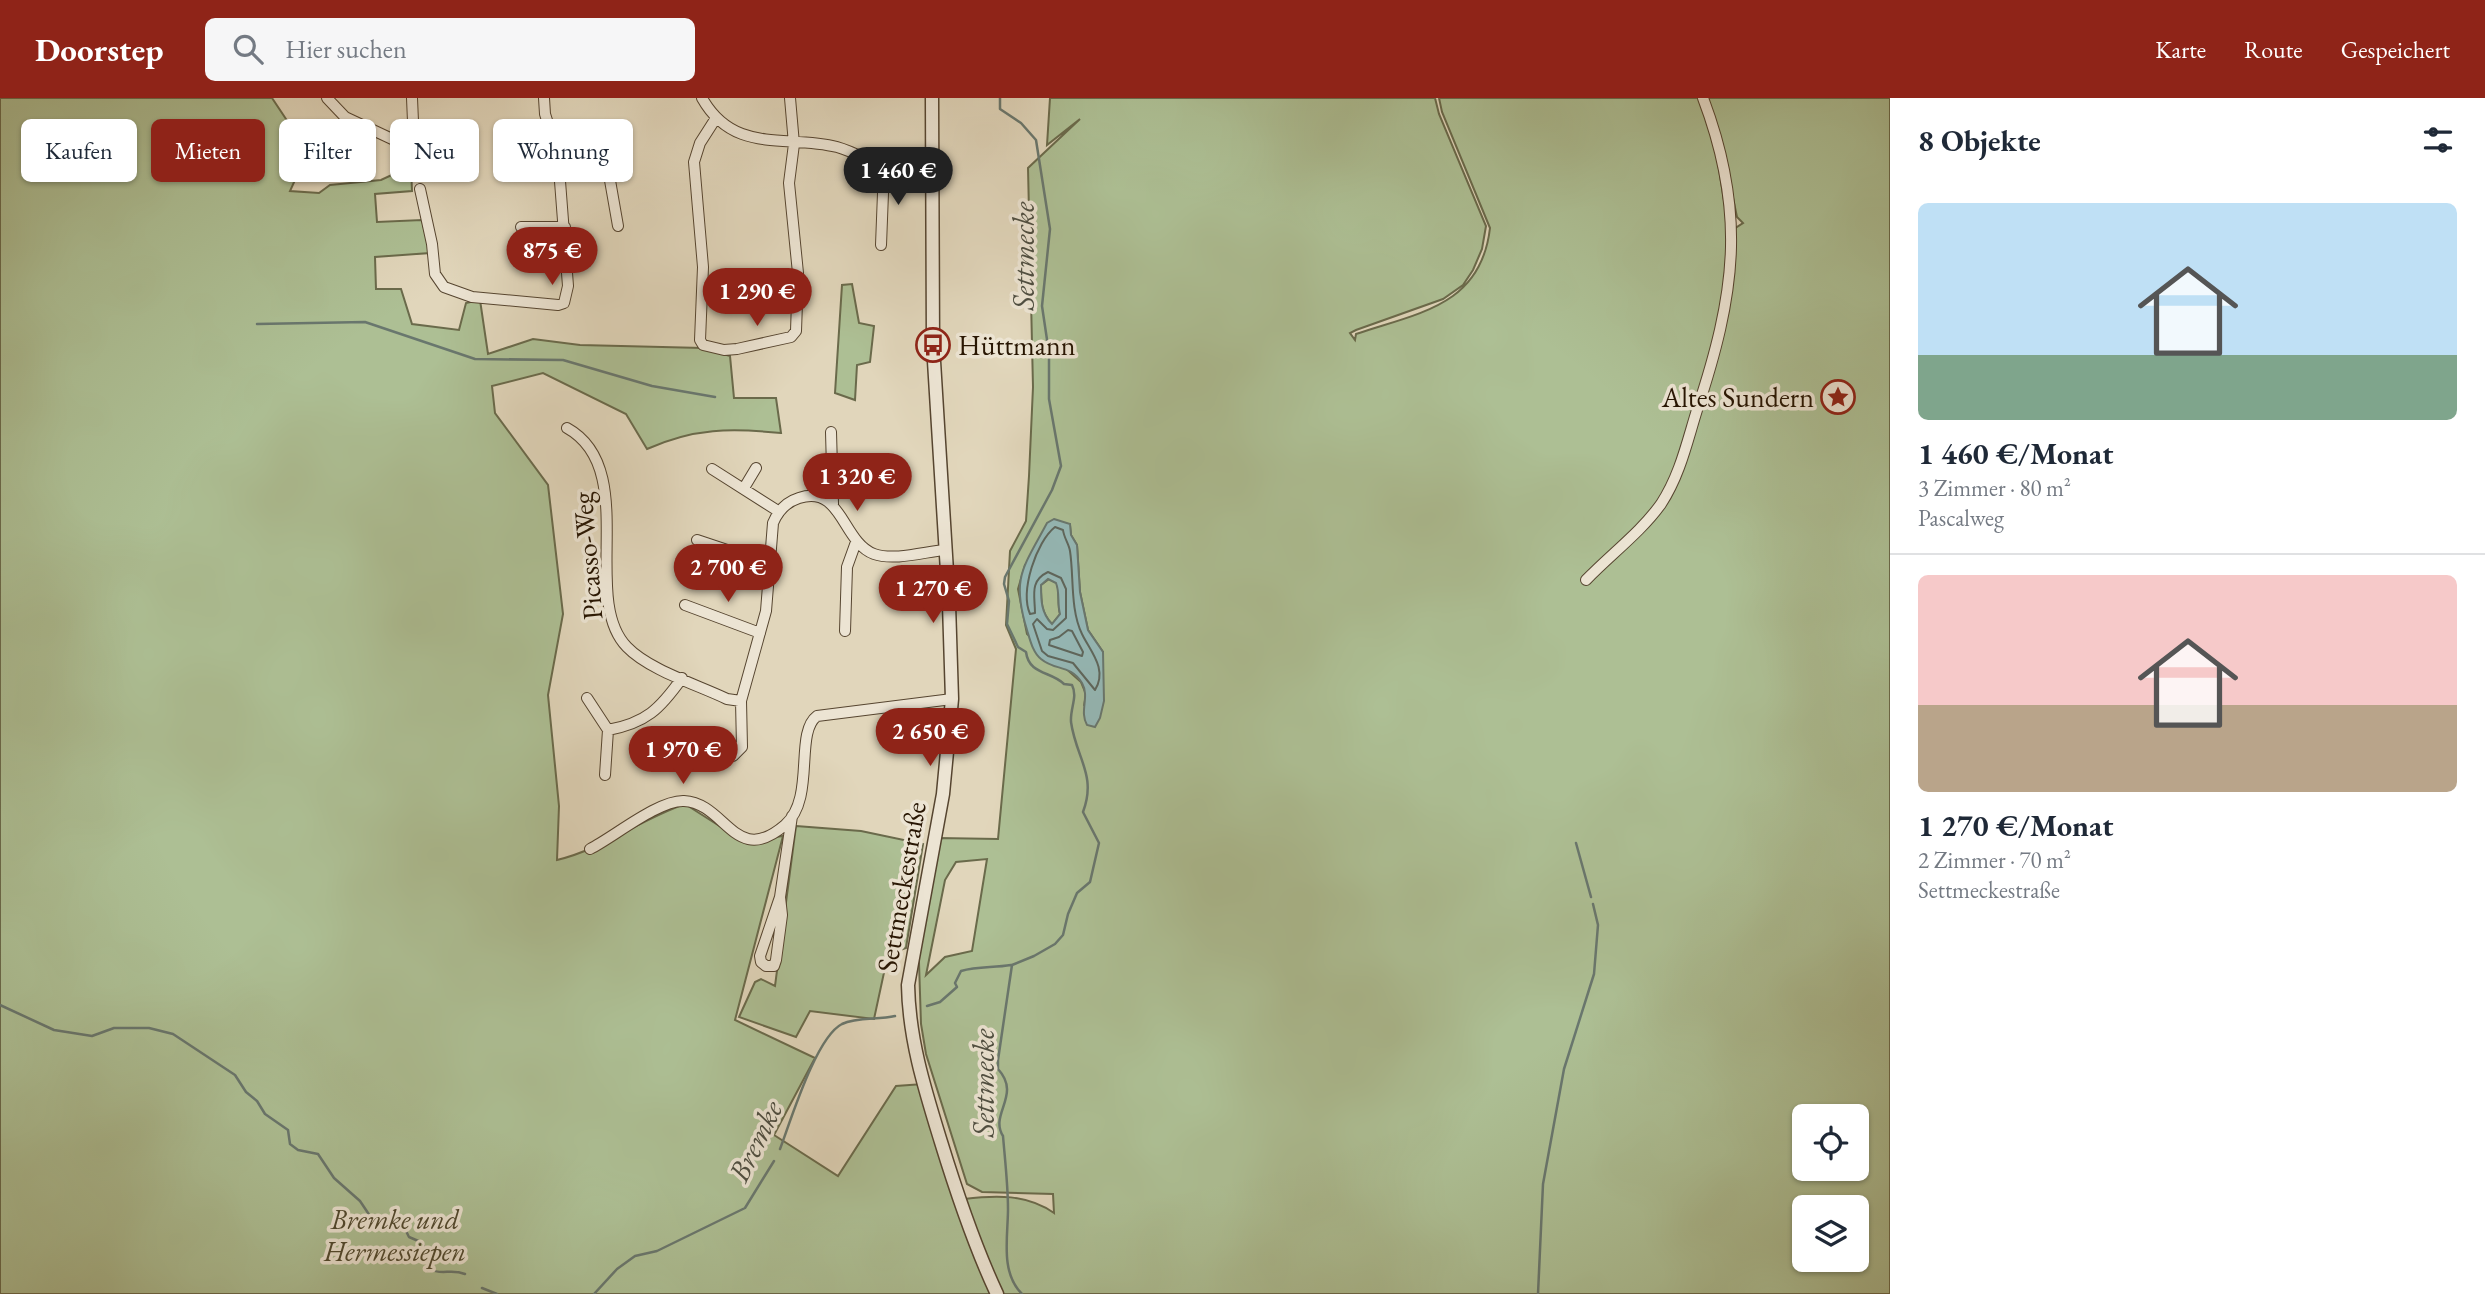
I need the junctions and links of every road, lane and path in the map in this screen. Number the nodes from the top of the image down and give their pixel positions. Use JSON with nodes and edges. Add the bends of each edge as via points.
{"nodes":[{"id":1,"x":327,"y":98,"type":"edge"},
{"id":2,"x":412,"y":98,"type":"edge"},
{"id":3,"x":544,"y":98,"type":"edge"},
{"id":4,"x":702,"y":98,"type":"edge"},
{"id":5,"x":790,"y":98,"type":"edge"},
{"id":6,"x":932,"y":98,"type":"edge"},
{"id":7,"x":1703,"y":98,"type":"edge"},
{"id":8,"x":716,"y":118,"type":"junction"},
{"id":9,"x":413,"y":119,"type":"edge"},
{"id":10,"x":547,"y":119,"type":"edge"},
{"id":11,"x":390,"y":140,"type":"edge"},
{"id":12,"x":794,"y":144,"type":"junction"},
{"id":13,"x":884,"y":167,"type":"junction"},
{"id":14,"x":930,"y":173,"type":"junction"},
{"id":15,"x":561,"y":182,"type":"edge"},
{"id":16,"x":610,"y":182,"type":"edge"},
{"id":17,"x":420,"y":189,"type":"dead end"},
{"id":18,"x":618,"y":226,"type":"dead end"},
{"id":19,"x":565,"y":227,"type":"junction"},
{"id":20,"x":521,"y":228,"type":"dead end"},
{"id":21,"x":881,"y":245,"type":"dead end"},
{"id":22,"x":567,"y":428,"type":"dead end"},
{"id":23,"x":831,"y":432,"type":"dead end"},
{"id":24,"x":756,"y":468,"type":"dead end"},
{"id":25,"x":712,"y":469,"type":"dead end"},
{"id":26,"x":744,"y":488,"type":"junction"},
{"id":27,"x":833,"y":504,"type":"junction"},
{"id":28,"x":778,"y":511,"type":"junction"},
{"id":29,"x":696,"y":540,"type":"dead end"},
{"id":30,"x":856,"y":542,"type":"junction"},
{"id":31,"x":944,"y":550,"type":"junction"},
{"id":32,"x":769,"y":564,"type":"junction"},
{"id":33,"x":1586,"y":580,"type":"dead end"},
{"id":34,"x":685,"y":605,"type":"dead end"},
{"id":35,"x":845,"y":631,"type":"dead end"},
{"id":36,"x":760,"y":633,"type":"junction"},
{"id":37,"x":682,"y":678,"type":"junction"},
{"id":38,"x":587,"y":698,"type":"dead end"},
{"id":39,"x":952,"y":699,"type":"junction"},
{"id":40,"x":741,"y":701,"type":"junction"},
{"id":41,"x":608,"y":730,"type":"junction"},
{"id":42,"x":742,"y":747,"type":"junction"},
{"id":43,"x":692,"y":750,"type":"dead end"},
{"id":44,"x":733,"y":756,"type":"dead end"},
{"id":45,"x":605,"y":775,"type":"dead end"},
{"id":46,"x":792,"y":816,"type":"junction"},
{"id":47,"x":590,"y":849,"type":"dead end"},
{"id":48,"x":780,"y":897,"type":"junction"},
{"id":49,"x":997,"y":1294,"type":"edge"}],
"edges":[{"from":1,"to":11,"type":"street","via":[[345,117]]},
{"from":2,"to":9,"type":"street"},
{"from":3,"to":10,"type":"street"},
{"from":4,"to":8,"type":"street"},
{"from":5,"to":12,"type":"street"},
{"from":6,"to":14,"type":"street","name":"Settmeckestraße"},
{"from":7,"to":33,"type":"street","via":[[1729,187],[1732,240],[1718,342],[1672,484],[1647,520]]},
{"from":8,"to":12,"type":"street","via":[[743,135]]},
{"from":8,"to":12,"type":"street","via":[[700,143],[694,164],[703,267],[703,345],[737,349],[794,335],[798,273],[789,174]]},
{"from":12,"to":13,"type":"street","via":[[841,148]]},
{"from":13,"to":14,"type":"street"},
{"from":13,"to":21,"type":"street"},
{"from":14,"to":31,"type":"street","name":"Settmeckestraße"},
{"from":15,"to":19,"type":"street"},
{"from":16,"to":18,"type":"street"},
{"from":17,"to":19,"type":"street","via":[[435,274],[444,287],[459,295],[564,303],[568,286]]},
{"from":19,"to":20,"type":"street"},
{"from":22,"to":37,"type":"street","name":"Picasso-Weg","via":[[588,444],[601,467],[610,606],[618,636],[639,657]]},
{"from":23,"to":27,"type":"street"},
{"from":24,"to":26,"type":"street"},
{"from":25,"to":26,"type":"street"},
{"from":26,"to":28,"type":"street"},
{"from":27,"to":28,"type":"street","via":[[802,496]]},
{"from":27,"to":30,"type":"street"},
{"from":28,"to":32,"type":"street"},
{"from":29,"to":32,"type":"street"},
{"from":30,"to":31,"type":"street","via":[[881,555]]},
{"from":30,"to":35,"type":"street","via":[[847,568]]},
{"from":31,"to":39,"type":"street","name":"Settmeckestraße"},
{"from":32,"to":36,"type":"street"},
{"from":34,"to":36,"type":"street"},
{"from":36,"to":40,"type":"street"},
{"from":37,"to":40,"type":"street","name":"Picasso-Weg"},
{"from":37,"to":41,"type":"street","via":[[650,715]]},
{"from":38,"to":41,"type":"street"},
{"from":39,"to":46,"type":"street","via":[[817,716],[808,729],[804,782]]},
{"from":39,"to":49,"type":"street","name":"Settmeckestraße","via":[[943,794],[908,985],[908,1012],[920,1073],[947,1161]]},
{"from":40,"to":42,"type":"street"},
{"from":41,"to":45,"type":"street"},
{"from":42,"to":43,"type":"street"},
{"from":42,"to":44,"type":"street"},
{"from":46,"to":47,"type":"street","via":[[773,834],[747,839],[702,807],[681,801],[664,806]]},
{"from":46,"to":48,"type":"street"},
{"from":48,"to":48,"type":"street","via":[[776,960],[766,966],[760,956]]}]}
